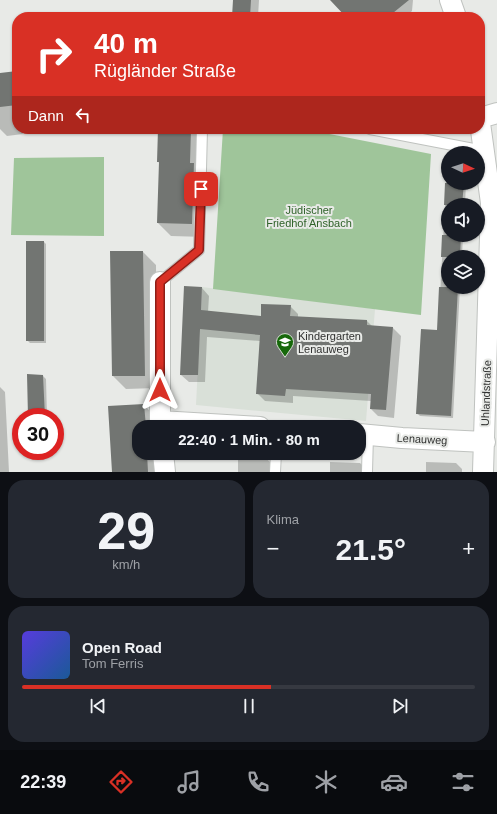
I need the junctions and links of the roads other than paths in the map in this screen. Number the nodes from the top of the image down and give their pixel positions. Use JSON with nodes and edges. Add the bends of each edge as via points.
{"nodes":[{"id":1,"x":450,"y":0,"type":"edge"},
{"id":2,"x":454,"y":12,"type":"edge"},
{"id":3,"x":497,"y":113,"type":"edge"},
{"id":4,"x":485,"y":117,"type":"edge"},
{"id":5,"x":202,"y":134,"type":"edge"},
{"id":6,"x":396,"y":134,"type":"edge"},
{"id":7,"x":482,"y":134,"type":"edge"},
{"id":8,"x":458,"y":146,"type":"edge"},
{"id":9,"x":483,"y":146,"type":"edge"},
{"id":10,"x":485,"y":158,"type":"edge"},
{"id":11,"x":160,"y":282,"type":"joint"},
{"id":12,"x":160,"y":420,"type":"edge"},
{"id":13,"x":366,"y":435,"type":"edge"},
{"id":14,"x":485,"y":442,"type":"junction"},
{"id":15,"x":366,"y":454,"type":"edge"},
{"id":16,"x":164,"y":460,"type":"edge"},
{"id":17,"x":276,"y":460,"type":"edge"},
{"id":18,"x":165,"y":472,"type":"edge"},
{"id":19,"x":275,"y":472,"type":"edge"},
{"id":20,"x":368,"y":472,"type":"edge"},
{"id":21,"x":483,"y":472,"type":"edge"}],
"edges":[{"from":1,"to":2,"type":"street"},
{"from":3,"to":4,"type":"street"},
{"from":5,"to":11,"type":"lane","via":[[199,250]]},
{"from":6,"to":8,"type":"lane"},
{"from":7,"to":9,"type":"street","name":"Uhlandstraße"},
{"from":10,"to":14,"type":"street","name":"Uhlandstraße","via":[[491,203]]},
{"from":11,"to":12,"type":"street"},
{"from":13,"to":14,"type":"street","name":"Lenauweg"},
{"from":14,"to":21,"type":"street","name":"Uhlandstraße"},
{"from":15,"to":20,"type":"lane"},
{"from":16,"to":18,"type":"street"},
{"from":17,"to":19,"type":"lane"}]}
